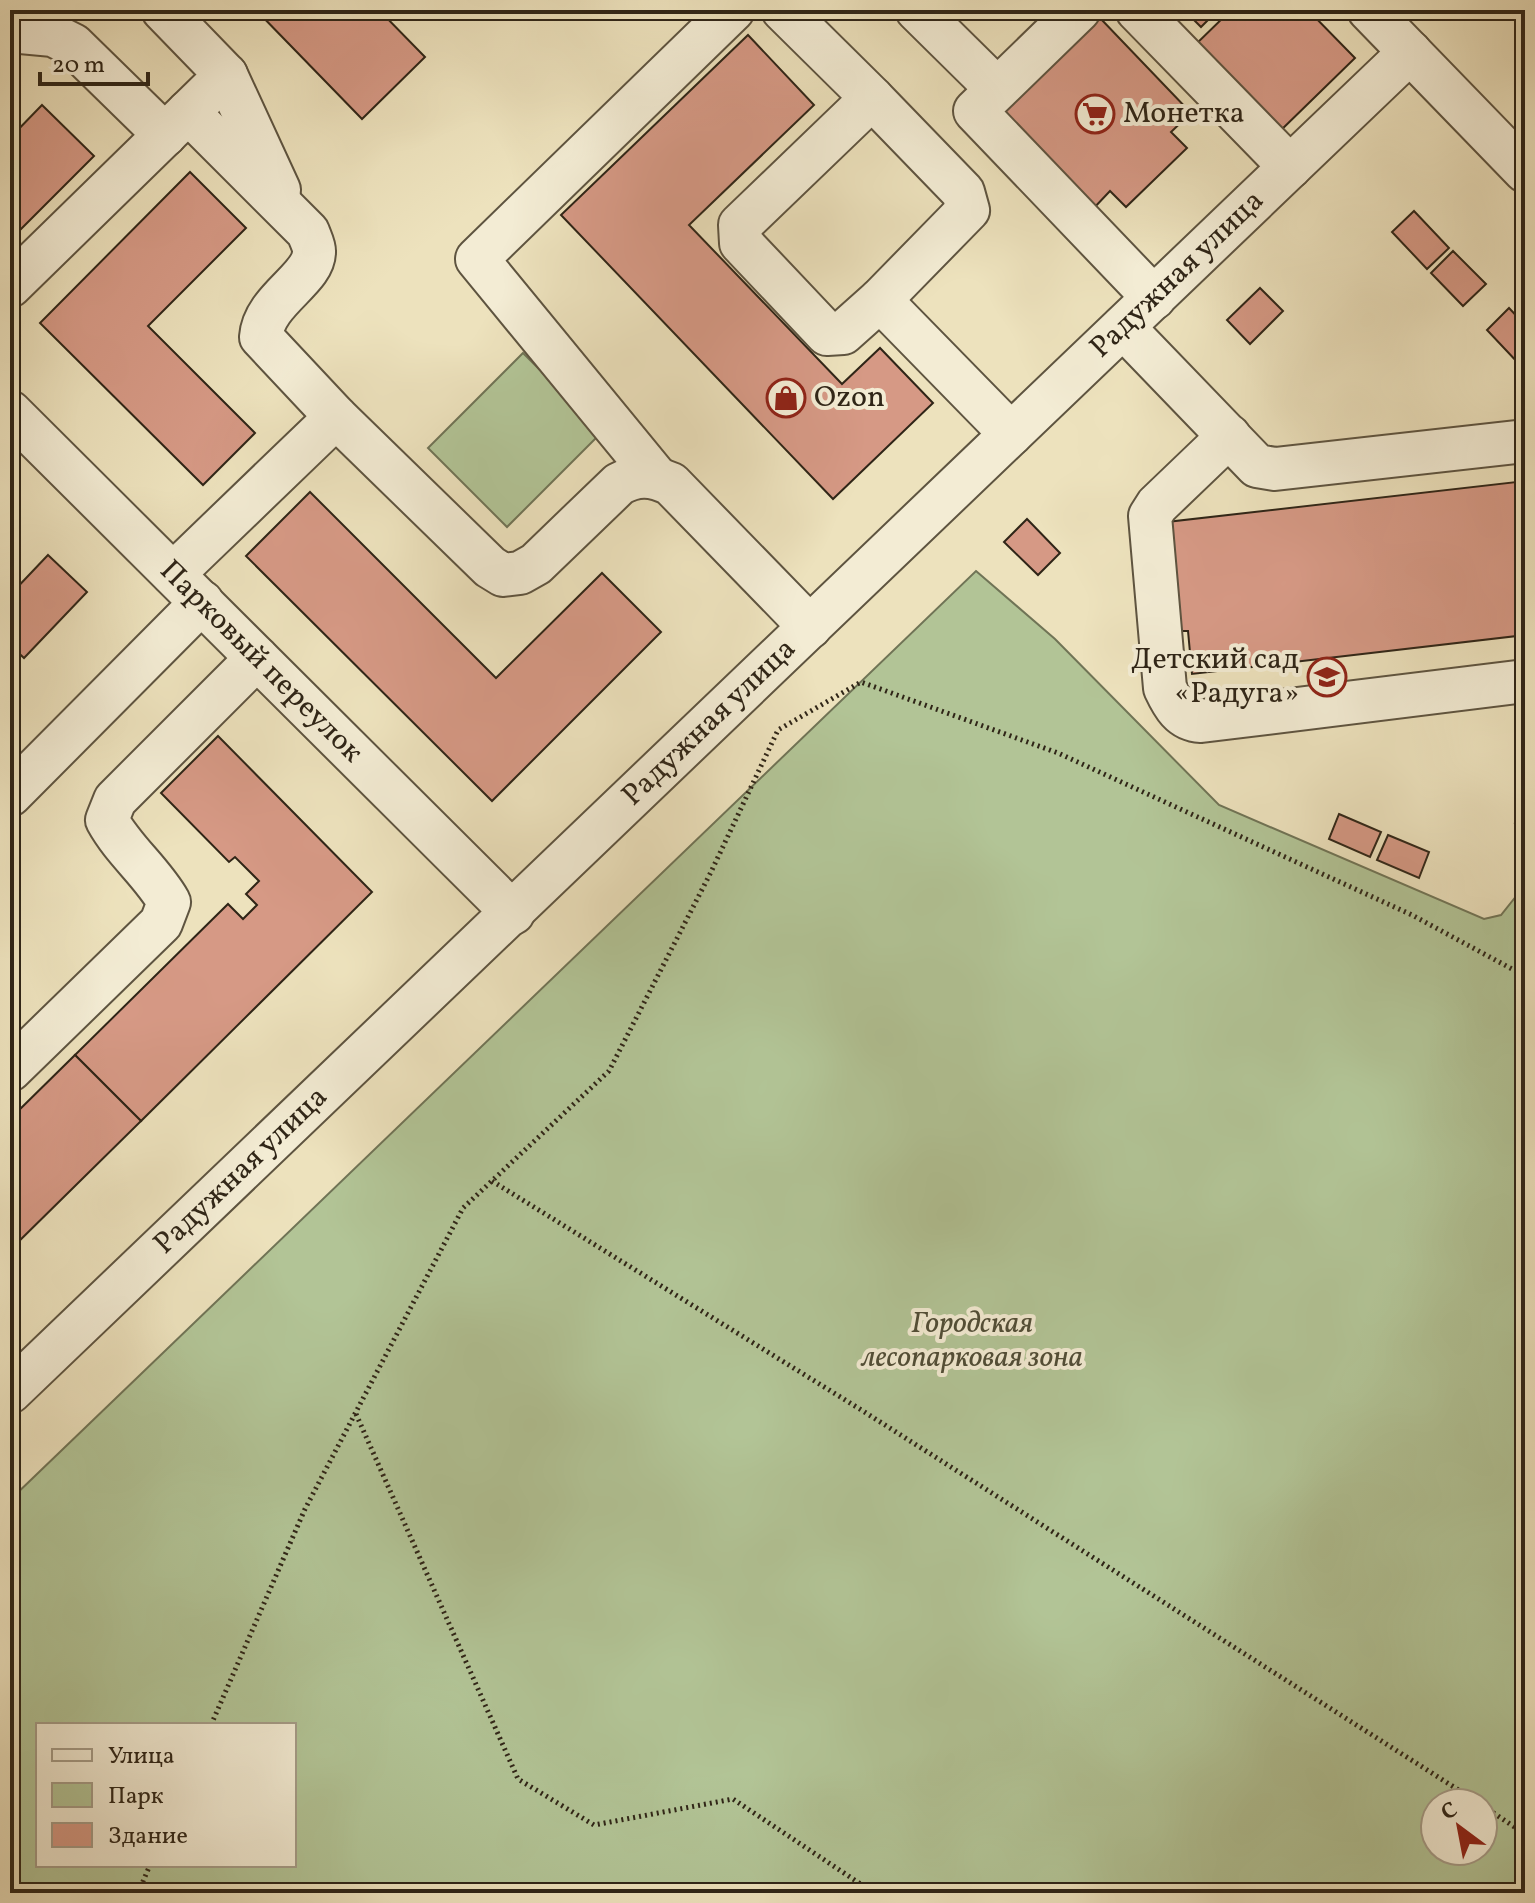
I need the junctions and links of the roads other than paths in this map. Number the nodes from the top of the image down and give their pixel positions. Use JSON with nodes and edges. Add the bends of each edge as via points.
{"nodes":[{"id":1,"x":163,"y":10,"type":"edge"},
{"id":2,"x":733,"y":10,"type":"edge"},
{"id":3,"x":783,"y":10,"type":"edge"},
{"id":4,"x":917,"y":10,"type":"edge"},
{"id":5,"x":1079,"y":10,"type":"edge"},
{"id":6,"x":1137,"y":10,"type":"edge"},
{"id":7,"x":1369,"y":10,"type":"edge"},
{"id":8,"x":10,"y":31,"type":"edge"},
{"id":9,"x":1410,"y":52,"type":"junction"},
{"id":10,"x":226,"y":75,"type":"junction"},
{"id":11,"x":997,"y":89,"type":"junction"},
{"id":12,"x":872,"y":98,"type":"junction"},
{"id":13,"x":176,"y":123,"type":"junction"},
{"id":14,"x":1290,"y":167,"type":"junction"},
{"id":15,"x":1525,"y":171,"type":"edge"},
{"id":16,"x":289,"y":214,"type":"junction"},
{"id":17,"x":10,"y":286,"type":"edge"},
{"id":18,"x":1154,"y":298,"type":"junction"},
{"id":19,"x":880,"y":300,"type":"junction"},
{"id":20,"x":1123,"y":327,"type":"junction"},
{"id":21,"x":10,"y":412,"type":"edge"},
{"id":22,"x":336,"y":417,"type":"junction"},
{"id":23,"x":1011,"y":434,"type":"junction"},
{"id":24,"x":1229,"y":436,"type":"junction"},
{"id":25,"x":1525,"y":441,"type":"edge"},
{"id":26,"x":656,"y":477,"type":"junction"},
{"id":27,"x":188,"y":588,"type":"junction"},
{"id":28,"x":810,"y":627,"type":"junction"},
{"id":29,"x":257,"y":658,"type":"junction"},
{"id":30,"x":1525,"y":681,"type":"edge"},
{"id":31,"x":10,"y":795,"type":"edge"},
{"id":32,"x":513,"y":913,"type":"junction"},
{"id":33,"x":10,"y":1070,"type":"edge"},
{"id":34,"x":10,"y":1392,"type":"edge"}],
"edges":[{"from":1,"to":10,"type":"street"},
{"from":2,"to":26,"type":"street","via":[[477,259]]},
{"from":3,"to":12,"type":"street"},
{"from":4,"to":11,"type":"street"},
{"from":5,"to":11,"type":"street"},
{"from":6,"to":14,"type":"street"},
{"from":7,"to":9,"type":"street"},
{"from":8,"to":13,"type":"street","via":[[53,35],[73,45]]},
{"from":9,"to":14,"type":"street","name":"Радужная улица"},
{"from":9,"to":15,"type":"street"},
{"from":10,"to":13,"type":"street"},
{"from":10,"to":16,"type":"street"},
{"from":11,"to":18,"type":"street","via":[[975,111]]},
{"from":12,"to":19,"type":"street","via":[[963,192],[968,210]]},
{"from":12,"to":19,"type":"street","via":[[740,225],[741,243],[827,334],[843,333]]},
{"from":13,"to":16,"type":"street"},
{"from":13,"to":17,"type":"street"},
{"from":14,"to":18,"type":"street","name":"Радужная улица"},
{"from":16,"to":22,"type":"street","via":[[308,232],[314,252],[308,268],[270,309],[261,337]]},
{"from":18,"to":20,"type":"street","name":"Радужная улица"},
{"from":19,"to":23,"type":"street"},
{"from":20,"to":23,"type":"street","name":"Радужная улица"},
{"from":20,"to":24,"type":"street"},
{"from":21,"to":27,"type":"street","name":"Парковый переулок"},
{"from":22,"to":26,"type":"street","via":[[503,575],[536,564],[619,484],[635,476]]},
{"from":22,"to":27,"type":"street"},
{"from":23,"to":28,"type":"street","name":"Радужная улица"},
{"from":24,"to":25,"type":"street","via":[[1257,466],[1275,469]]},
{"from":24,"to":30,"type":"street","via":[[1150,516],[1165,688],[1184,717],[1201,721]]},
{"from":26,"to":28,"type":"street","via":[[671,484]]},
{"from":27,"to":29,"type":"street","name":"Парковый переулок"},
{"from":27,"to":31,"type":"street"},
{"from":28,"to":32,"type":"street","name":"Радужная улица"},
{"from":29,"to":32,"type":"street","name":"Парковый переулок"},
{"from":29,"to":33,"type":"street","via":[[115,800],[107,820],[169,902],[161,923]]},
{"from":32,"to":34,"type":"street","name":"Радужная улица"}]}
